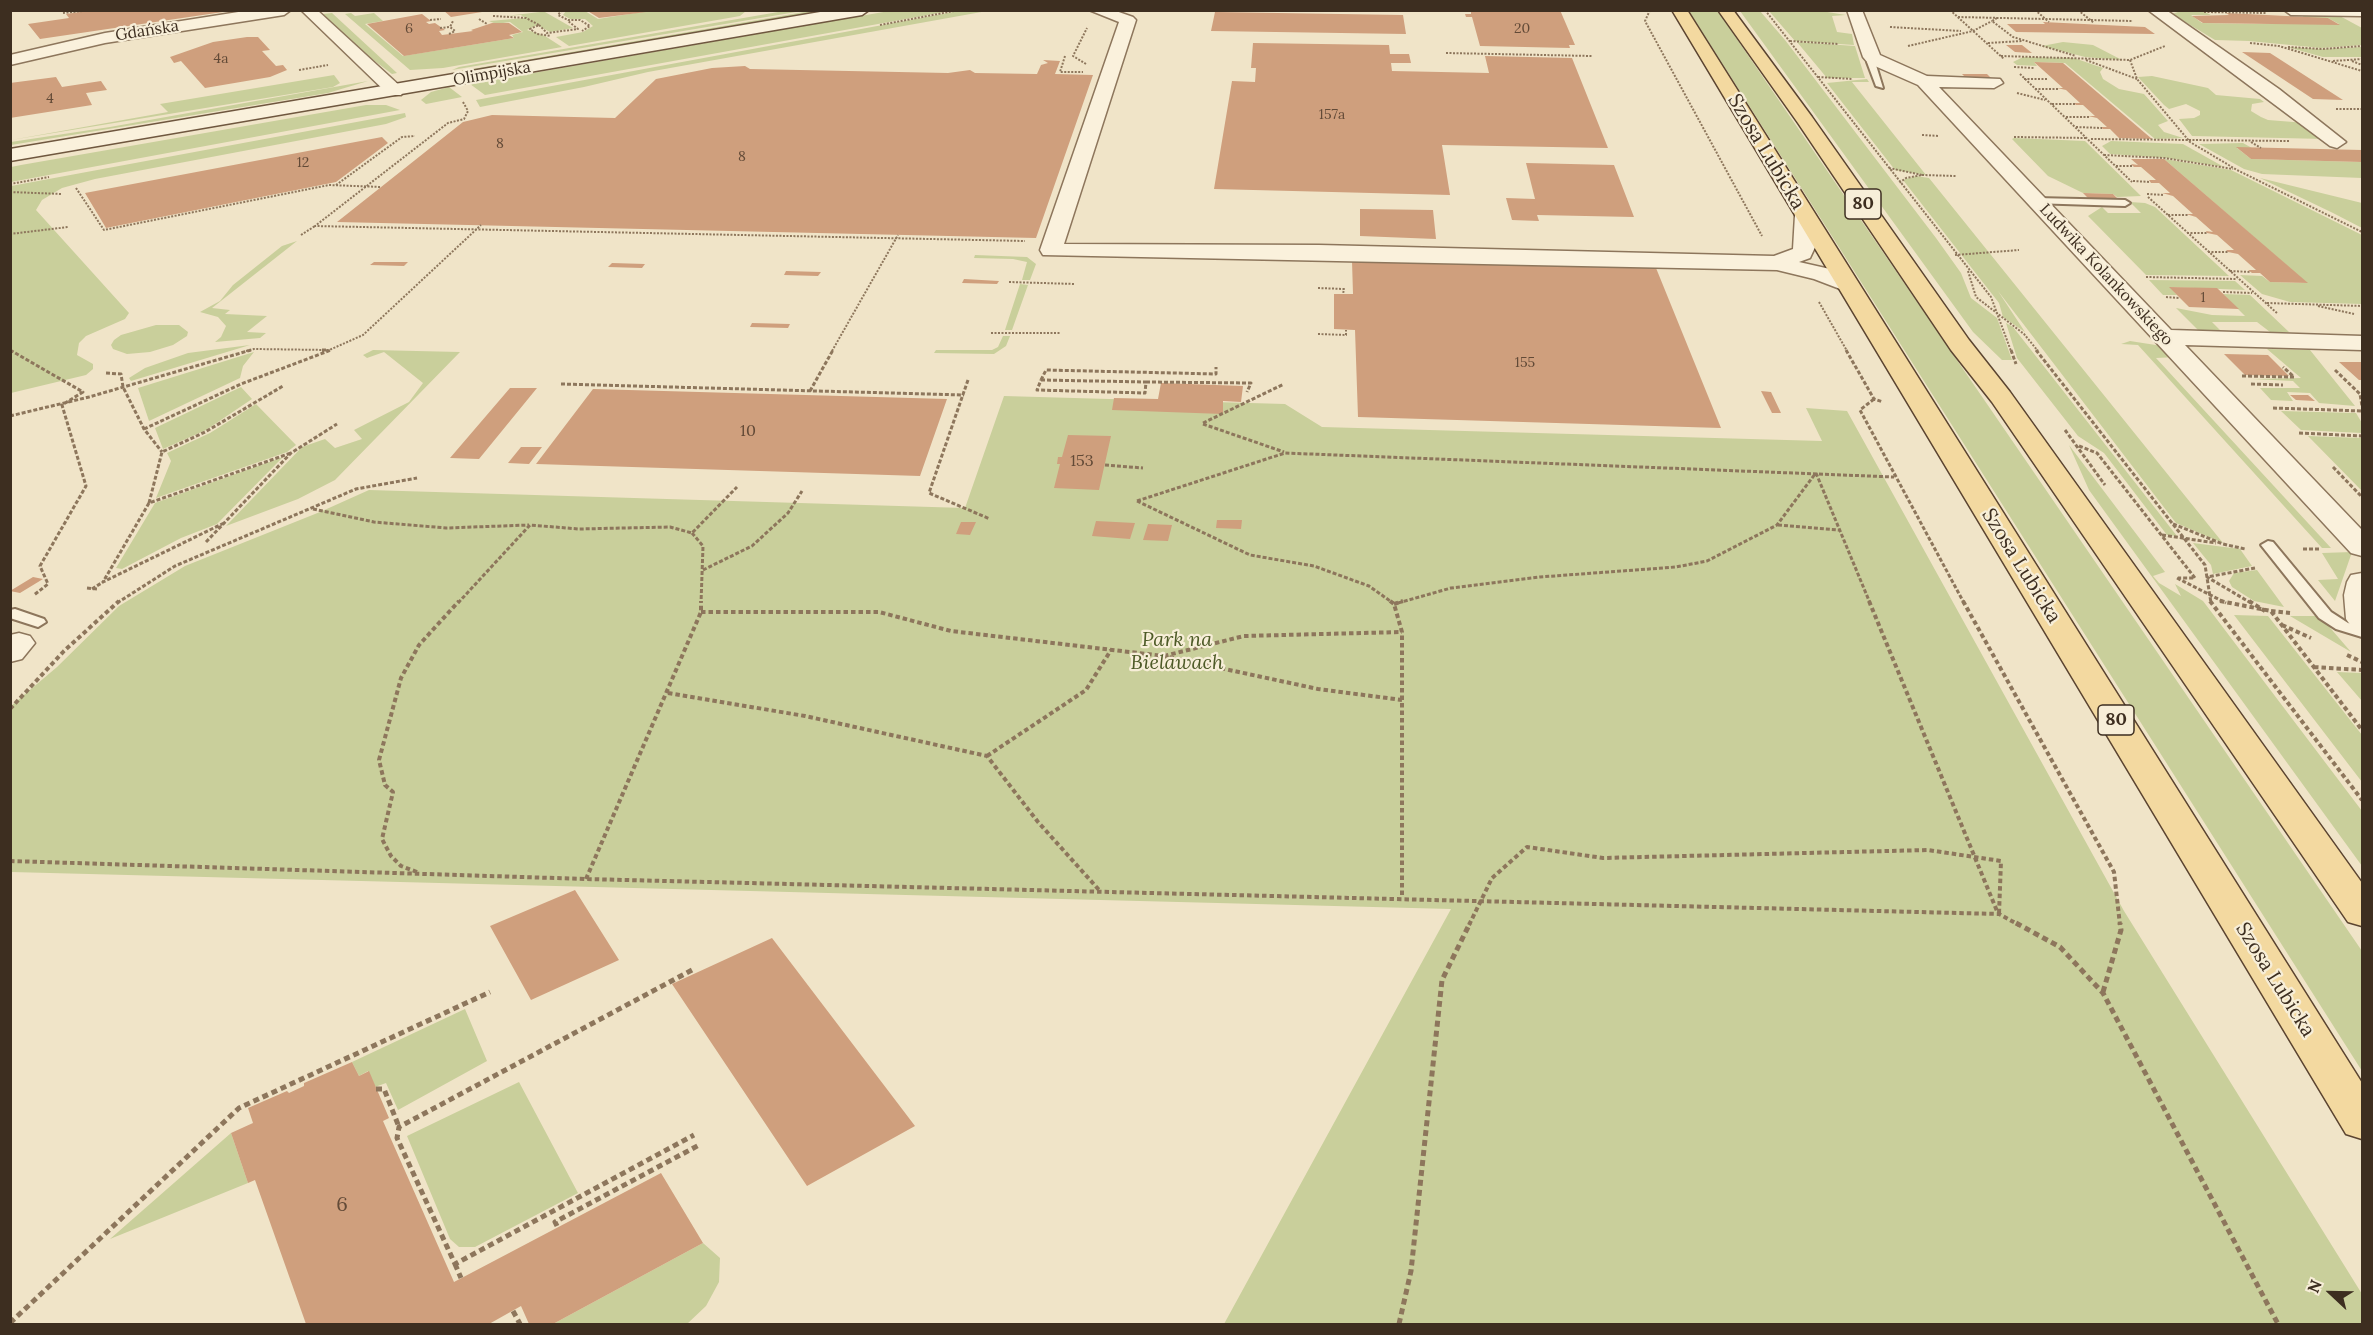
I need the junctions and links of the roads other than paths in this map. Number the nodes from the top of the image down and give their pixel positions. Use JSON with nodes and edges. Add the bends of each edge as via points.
{"nodes":[{"id":1,"x":284,"y":10,"type":"edge"},
{"id":2,"x":308,"y":10,"type":"edge"},
{"id":3,"x":850,"y":10,"type":"edge"},
{"id":4,"x":862,"y":10,"type":"edge"},
{"id":5,"x":1679,"y":10,"type":"edge"},
{"id":6,"x":1725,"y":10,"type":"edge"},
{"id":7,"x":2155,"y":10,"type":"edge"},
{"id":8,"x":2291,"y":10,"type":"edge"},
{"id":9,"x":2362,"y":12,"type":"edge"},
{"id":10,"x":1124,"y":15,"type":"edge"},
{"id":11,"x":1092,"y":17,"type":"edge"},
{"id":12,"x":1856,"y":17,"type":"edge"},
{"id":13,"x":773,"y":26,"type":"junction"},
{"id":14,"x":1870,"y":52,"type":"junction"},
{"id":15,"x":10,"y":60,"type":"edge"},
{"id":16,"x":1924,"y":81,"type":"junction"},
{"id":17,"x":1879,"y":82,"type":"road end"},
{"id":18,"x":1994,"y":83,"type":"dead end"},
{"id":19,"x":395,"y":91,"type":"junction"},
{"id":20,"x":211,"y":122,"type":"junction"},
{"id":21,"x":2337,"y":142,"type":"road end"},
{"id":22,"x":10,"y":155,"type":"edge"},
{"id":23,"x":10,"y":160,"type":"edge"},
{"id":24,"x":2037,"y":201,"type":"junction"},
{"id":25,"x":2125,"y":203,"type":"dead end"},
{"id":26,"x":1805,"y":215,"type":"junction"},
{"id":27,"x":1772,"y":254,"type":"junction"},
{"id":28,"x":1848,"y":285,"type":"junction"},
{"id":29,"x":2165,"y":337,"type":"junction"},
{"id":30,"x":2362,"y":343,"type":"edge"},
{"id":31,"x":2270,"y":547,"type":"road end"},
{"id":32,"x":2362,"y":547,"type":"edge"},
{"id":33,"x":2362,"y":582,"type":"edge"},
{"id":34,"x":2362,"y":618,"type":"edge"},
{"id":35,"x":2362,"y":632,"type":"edge"},
{"id":36,"x":2362,"y":912,"type":"edge"},
{"id":37,"x":2362,"y":1121,"type":"edge"}],
"edges":[{"from":1,"to":15,"type":"street","name":"Gdańska","via":[[105,38]]},
{"from":2,"to":19,"type":"street"},
{"from":3,"to":13,"type":"street","name":"Olimpijska"},
{"from":4,"to":13,"type":"street","name":"Olimpijska"},
{"from":5,"to":26,"type":"main road","name":"Szosa Lubicka","number":"80"},
{"from":6,"to":36,"type":"main road","number":"80"},
{"from":7,"to":21,"type":"street"},
{"from":8,"to":9,"type":"street"},
{"from":10,"to":11,"type":"street"},
{"from":10,"to":27,"type":"street","via":[[1051,250]]},
{"from":12,"to":14,"type":"street"},
{"from":13,"to":19,"type":"street","name":"Olimpijska"},
{"from":14,"to":16,"type":"street","name":"Ludwika Kolankowskiego"},
{"from":14,"to":17,"type":"lane"},
{"from":16,"to":18,"type":"street"},
{"from":16,"to":24,"type":"street","name":"Ludwika Kolankowskiego"},
{"from":19,"to":20,"type":"street","name":"Olimpijska"},
{"from":20,"to":22,"type":"street","name":"Olimpijska"},
{"from":20,"to":23,"type":"street","name":"Olimpijska"},
{"from":24,"to":25,"type":"lane"},
{"from":24,"to":29,"type":"street","name":"Ludwika Kolankowskiego"},
{"from":26,"to":27,"type":"street","via":[[1802,253]]},
{"from":26,"to":28,"type":"main road","name":"Szosa Lubicka","number":"80"},
{"from":27,"to":28,"type":"street"},
{"from":28,"to":37,"type":"main road","name":"Szosa Lubicka","number":"80"},
{"from":29,"to":30,"type":"street"},
{"from":29,"to":32,"type":"street","name":"Ludwika Kolankowskiego"},
{"from":31,"to":35,"type":"lane","via":[[2325,615]]},
{"from":33,"to":34,"type":"street"}]}
